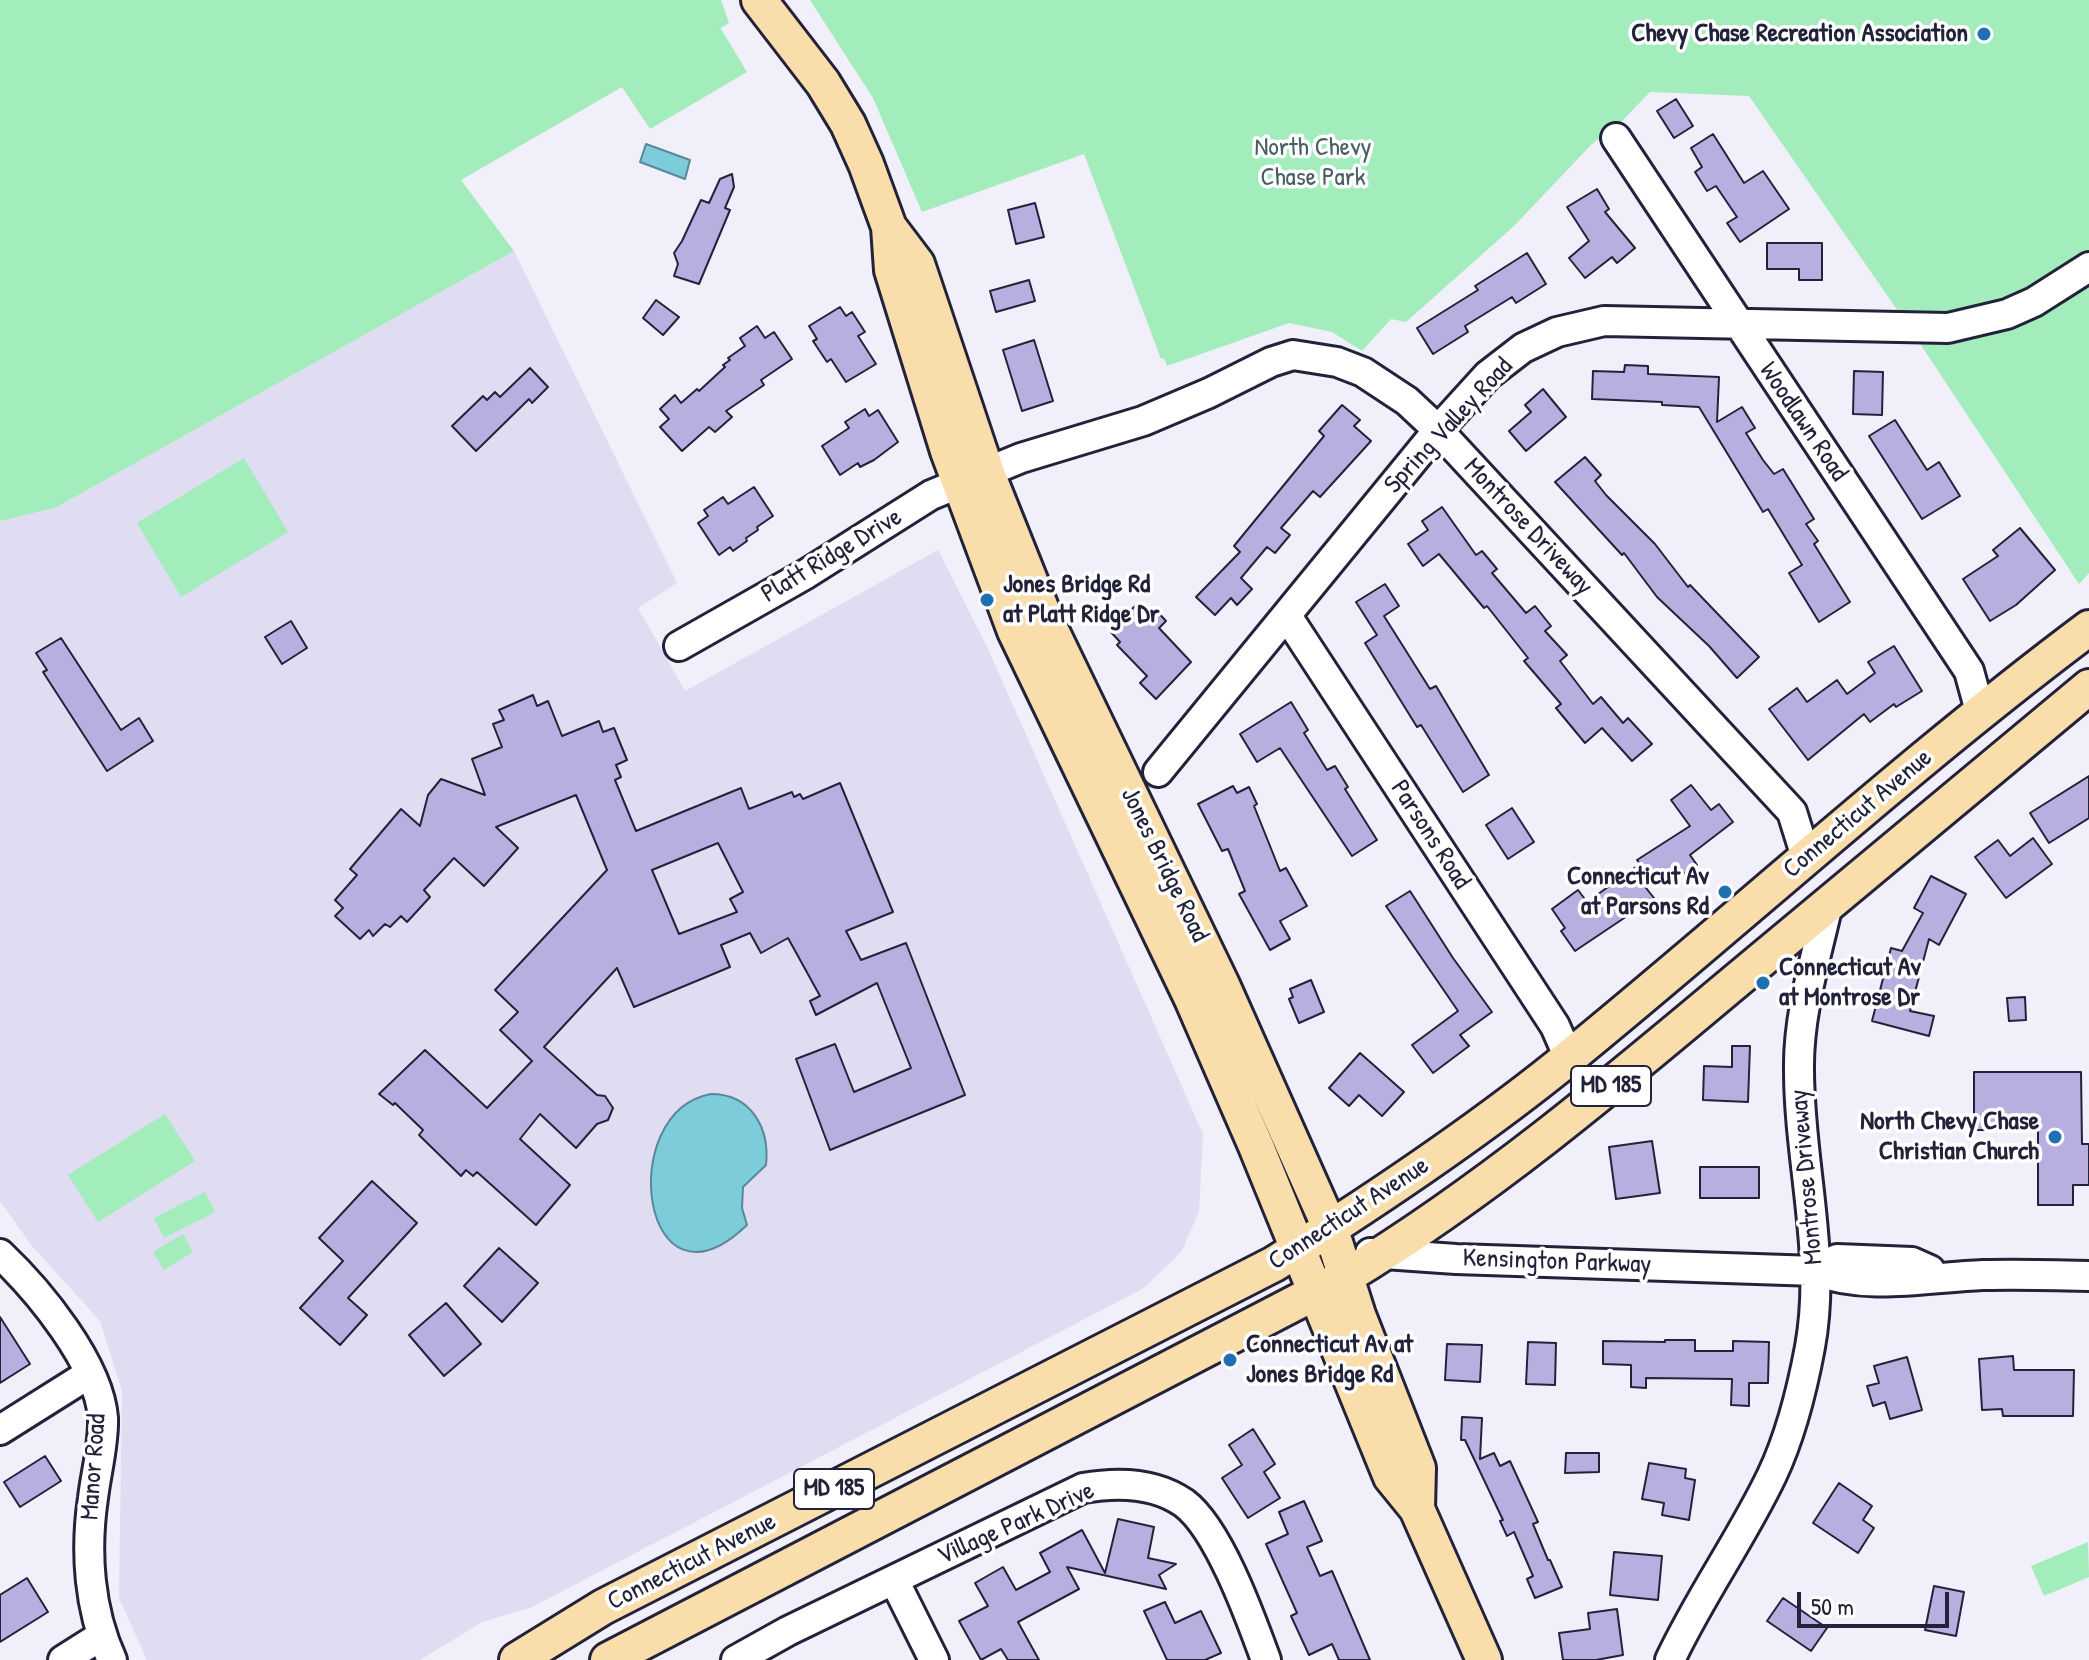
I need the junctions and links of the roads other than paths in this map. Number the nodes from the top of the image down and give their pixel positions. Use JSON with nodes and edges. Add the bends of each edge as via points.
{"nodes":[{"id":1,"x":759,"y":0,"type":"edge"},
{"id":2,"x":1616,"y":138,"type":"dead end"},
{"id":3,"x":2089,"y":267,"type":"edge"},
{"id":4,"x":1737,"y":323,"type":"junction"},
{"id":5,"x":1438,"y":430,"type":"junction"},
{"id":6,"x":973,"y":479,"type":"junction"},
{"id":7,"x":1287,"y":616,"type":"junction"},
{"id":8,"x":2089,"y":628,"type":"edge"},
{"id":9,"x":679,"y":646,"type":"dead end"},
{"id":10,"x":2089,"y":687,"type":"edge"},
{"id":11,"x":1980,"y":711,"type":"junction"},
{"id":12,"x":1158,"y":772,"type":"dead end"},
{"id":13,"x":1806,"y":857,"type":"junction"},
{"id":14,"x":1828,"y":904,"type":"junction"},
{"id":15,"x":1569,"y":1058,"type":"junction"},
{"id":16,"x":1298,"y":1250,"type":"junction"},
{"id":17,"x":0,"y":1254,"type":"edge"},
{"id":18,"x":1383,"y":1254,"type":"junction"},
{"id":19,"x":1332,"y":1262,"type":"junction"},
{"id":20,"x":1816,"y":1271,"type":"junction"},
{"id":21,"x":2089,"y":1276,"type":"edge"},
{"id":22,"x":89,"y":1374,"type":"junction"},
{"id":23,"x":0,"y":1430,"type":"edge"},
{"id":24,"x":894,"y":1580,"type":"junction"},
{"id":25,"x":107,"y":1648,"type":"edge"},
{"id":26,"x":63,"y":1660,"type":"edge"},
{"id":27,"x":517,"y":1660,"type":"edge"},
{"id":28,"x":608,"y":1660,"type":"edge"},
{"id":29,"x":736,"y":1660,"type":"edge"},
{"id":30,"x":934,"y":1660,"type":"edge"},
{"id":31,"x":1266,"y":1660,"type":"edge"},
{"id":32,"x":1484,"y":1660,"type":"edge"},
{"id":33,"x":1670,"y":1660,"type":"edge"}],
"edges":[{"from":1,"to":6,"type":"main road","name":"Jones Bridge Road","via":[[823,83],[866,164],[889,227],[892,270]]},
{"from":2,"to":4,"type":"street","name":"Woodlawn Road"},
{"from":3,"to":4,"type":"street","name":"Spring Valley Road","via":[[2007,314],[1948,328]]},
{"from":4,"to":5,"type":"street","name":"Spring Valley Road","via":[[1604,321],[1557,332],[1523,348],[1488,375]]},
{"from":4,"to":11,"type":"street","name":"Woodlawn Road","via":[[1969,671]]},
{"from":5,"to":6,"type":"street","name":"Montrose Driveway","via":[[1363,372],[1293,355],[1143,421],[1021,458]]},
{"from":5,"to":7,"type":"street","name":"Spring Valley Road"},
{"from":5,"to":13,"type":"street","name":"Montrose Driveway","via":[[1792,812]]},
{"from":6,"to":9,"type":"street","name":"Platt Ridge Drive","via":[[931,495]]},
{"from":6,"to":16,"type":"main road","name":"Jones Bridge Road","via":[[1015,631],[1192,999]]},
{"from":6,"to":19,"type":"main road","name":"Jones Bridge Road","via":[[1222,985]]},
{"from":7,"to":12,"type":"street","name":"Spring Valley Road"},
{"from":7,"to":15,"type":"street","name":"Parsons Road","via":[[1555,1026]]},
{"from":8,"to":11,"type":"main road","name":"Connecticut Avenue","number":"MD 185"},
{"from":10,"to":14,"type":"main road","name":"Connecticut Avenue","number":"MD 185"},
{"from":11,"to":13,"type":"main road","name":"Connecticut Avenue","number":"MD 185"},
{"from":13,"to":15,"type":"main road","name":"Connecticut Avenue","number":"MD 185"},
{"from":14,"to":18,"type":"main road","name":"Connecticut Avenue","number":"MD 185","via":[[1607,1089]]},
{"from":14,"to":20,"type":"street","name":"Montrose Driveway","via":[[1805,1006],[1798,1069]]},
{"from":15,"to":19,"type":"main road","name":"Connecticut Avenue","number":"MD 185","via":[[1413,1174]]},
{"from":16,"to":19,"type":"main road","name":"Jones Bridge Road"},
{"from":16,"to":19,"type":"main road","name":"Connecticut Avenue","number":"MD 185"},
{"from":16,"to":27,"type":"main road","name":"Connecticut Avenue","number":"MD 185","via":[[603,1607]]},
{"from":17,"to":22,"type":"street","name":"Manor Road","via":[[48,1306]]},
{"from":18,"to":19,"type":"main road","name":"Connecticut Avenue","number":"MD 185"},
{"from":18,"to":20,"type":"street","name":"Kensington Parkway"},
{"from":19,"to":28,"type":"main road","name":"Connecticut Avenue","number":"MD 185"},
{"from":19,"to":32,"type":"main road","name":"Jones Bridge Road","via":[[1391,1477],[1417,1509]]},
{"from":20,"to":21,"type":"street","name":"Kensington Parkway","via":[[1837,1259],[1912,1262],[1947,1277]]},
{"from":20,"to":33,"type":"street","name":"Montrose Driveway","via":[[1811,1345],[1784,1446],[1754,1511]]},
{"from":22,"to":23,"type":"street"},
{"from":22,"to":25,"type":"street","name":"Manor Road","via":[[103,1419],[89,1547],[91,1582]]},
{"from":24,"to":29,"type":"street","name":"Village Park Drive"},
{"from":24,"to":30,"type":"street"},
{"from":24,"to":31,"type":"street","name":"Village Park Drive","via":[[1083,1488],[1115,1483],[1150,1488],[1184,1504],[1210,1532]]},
{"from":25,"to":26,"type":"street"}]}
